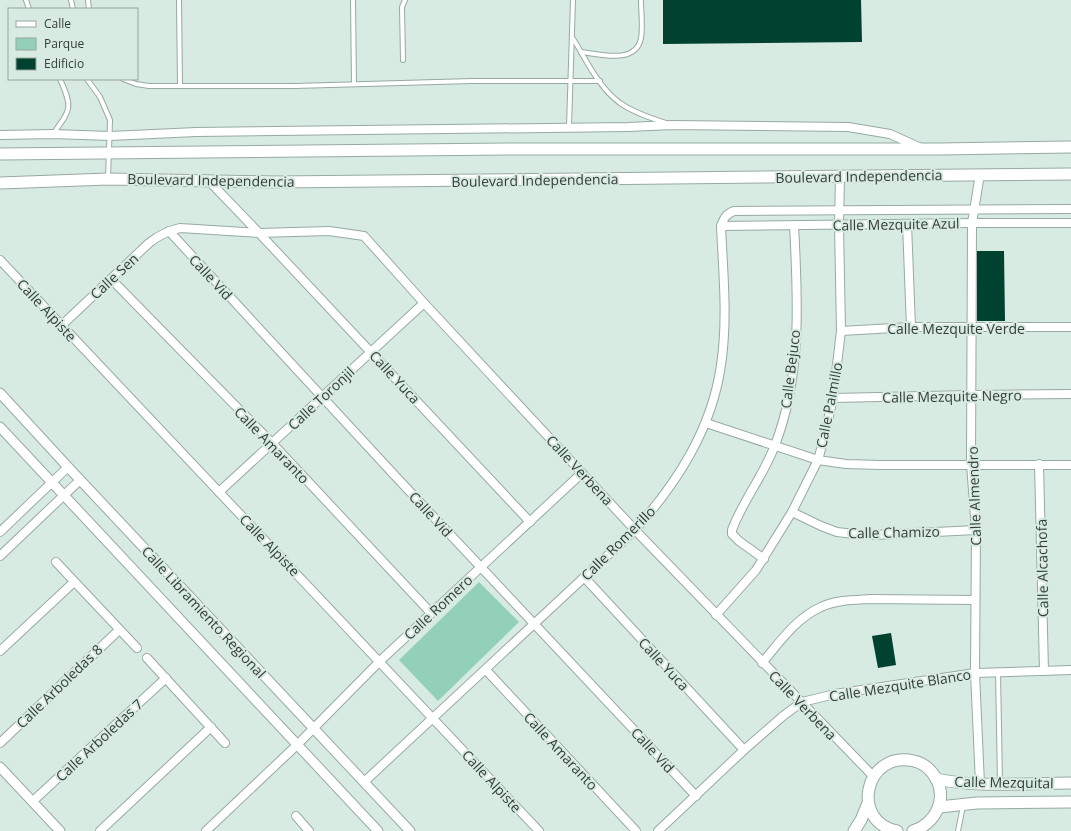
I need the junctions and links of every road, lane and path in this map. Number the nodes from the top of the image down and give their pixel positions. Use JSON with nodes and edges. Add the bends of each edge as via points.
{"nodes":[{"id":1,"x":179,"y":0,"type":"edge"},
{"id":2,"x":353,"y":0,"type":"edge"},
{"id":3,"x":404,"y":0,"type":"edge"},
{"id":4,"x":573,"y":0,"type":"edge"},
{"id":5,"x":641,"y":0,"type":"edge"},
{"id":6,"x":572,"y":37,"type":"junction"},
{"id":7,"x":581,"y":52,"type":"junction"},
{"id":8,"x":403,"y":60,"type":"dead end"},
{"id":9,"x":60,"y":80,"type":"edge"},
{"id":10,"x":88,"y":80,"type":"edge"},
{"id":11,"x":126,"y":80,"type":"edge"},
{"id":12,"x":571,"y":81,"type":"junction"},
{"id":13,"x":600,"y":81,"type":"junction"},
{"id":14,"x":354,"y":84,"type":"junction"},
{"id":15,"x":180,"y":86,"type":"junction"},
{"id":16,"x":672,"y":125,"type":"junction"},
{"id":17,"x":569,"y":127,"type":"junction"},
{"id":18,"x":53,"y":134,"type":"junction"},
{"id":19,"x":0,"y":135,"type":"edge"},
{"id":20,"x":110,"y":136,"type":"junction"},
{"id":21,"x":1071,"y":147,"type":"edge"},
{"id":22,"x":922,"y":149,"type":"junction"},
{"id":23,"x":109,"y":152,"type":"junction"},
{"id":24,"x":0,"y":154,"type":"edge"},
{"id":25,"x":980,"y":174,"type":"junction"},
{"id":26,"x":1071,"y":174,"type":"edge"},
{"id":27,"x":840,"y":176,"type":"junction"},
{"id":28,"x":108,"y":179,"type":"junction"},
{"id":29,"x":209,"y":181,"type":"junction"},
{"id":30,"x":0,"y":183,"type":"edge"},
{"id":31,"x":974,"y":209,"type":"junction"},
{"id":32,"x":1071,"y":209,"type":"edge"},
{"id":33,"x":839,"y":211,"type":"junction"},
{"id":34,"x":972,"y":223,"type":"junction"},
{"id":35,"x":1071,"y":223,"type":"edge"},
{"id":36,"x":907,"y":224,"type":"junction"},
{"id":37,"x":794,"y":225,"type":"junction"},
{"id":38,"x":839,"y":225,"type":"junction"},
{"id":39,"x":721,"y":226,"type":"junction"},
{"id":40,"x":169,"y":231,"type":"junction"},
{"id":41,"x":259,"y":232,"type":"junction"},
{"id":42,"x":0,"y":260,"type":"edge"},
{"id":43,"x":111,"y":279,"type":"junction"},
{"id":44,"x":424,"y":303,"type":"junction"},
{"id":45,"x":61,"y":326,"type":"junction"},
{"id":46,"x":1071,"y":327,"type":"edge"},
{"id":47,"x":911,"y":328,"type":"junction"},
{"id":48,"x":972,"y":328,"type":"junction"},
{"id":49,"x":841,"y":331,"type":"junction"},
{"id":50,"x":371,"y":352,"type":"junction"},
{"id":51,"x":0,"y":392,"type":"edge"},
{"id":52,"x":1071,"y":394,"type":"edge"},
{"id":53,"x":972,"y":395,"type":"junction"},
{"id":54,"x":322,"y":397,"type":"junction"},
{"id":55,"x":833,"y":398,"type":"junction"},
{"id":56,"x":706,"y":423,"type":"junction"},
{"id":57,"x":0,"y":427,"type":"edge"},
{"id":58,"x":272,"y":444,"type":"junction"},
{"id":59,"x":775,"y":446,"type":"junction"},
{"id":60,"x":818,"y":460,"type":"junction"},
{"id":61,"x":971,"y":464,"type":"junction"},
{"id":62,"x":1039,"y":464,"type":"junction"},
{"id":63,"x":1071,"y":465,"type":"edge"},
{"id":64,"x":68,"y":467,"type":"junction"},
{"id":65,"x":582,"y":473,"type":"junction"},
{"id":66,"x":80,"y":480,"type":"junction"},
{"id":67,"x":52,"y":483,"type":"junction"},
{"id":68,"x":219,"y":492,"type":"junction"},
{"id":69,"x":64,"y":495,"type":"junction"},
{"id":70,"x":792,"y":512,"type":"junction"},
{"id":71,"x":530,"y":522,"type":"junction"},
{"id":72,"x":635,"y":530,"type":"junction"},
{"id":73,"x":976,"y":530,"type":"junction"},
{"id":74,"x":0,"y":532,"type":"edge"},
{"id":75,"x":0,"y":556,"type":"edge"},
{"id":76,"x":764,"y":558,"type":"junction"},
{"id":77,"x":56,"y":562,"type":"dead end"},
{"id":78,"x":481,"y":567,"type":"junction"},
{"id":79,"x":584,"y":577,"type":"junction"},
{"id":80,"x":74,"y":582,"type":"junction"},
{"id":81,"x":975,"y":600,"type":"junction"},
{"id":82,"x":431,"y":613,"type":"junction"},
{"id":83,"x":716,"y":615,"type":"junction"},
{"id":84,"x":535,"y":625,"type":"junction"},
{"id":85,"x":119,"y":630,"type":"junction"},
{"id":86,"x":137,"y":648,"type":"dead end"},
{"id":87,"x":0,"y":652,"type":"edge"},
{"id":88,"x":147,"y":658,"type":"dead end"},
{"id":89,"x":380,"y":661,"type":"junction"},
{"id":90,"x":762,"y":663,"type":"junction"},
{"id":91,"x":486,"y":670,"type":"junction"},
{"id":92,"x":1071,"y":670,"type":"edge"},
{"id":93,"x":1044,"y":671,"type":"junction"},
{"id":94,"x":998,"y":672,"type":"junction"},
{"id":95,"x":976,"y":673,"type":"junction"},
{"id":96,"x":166,"y":678,"type":"junction"},
{"id":97,"x":802,"y":702,"type":"junction"},
{"id":98,"x":433,"y":719,"type":"junction"},
{"id":99,"x":211,"y":727,"type":"junction"},
{"id":100,"x":313,"y":728,"type":"junction"},
{"id":101,"x":0,"y":743,"type":"edge"},
{"id":102,"x":226,"y":743,"type":"dead end"},
{"id":103,"x":298,"y":744,"type":"junction"},
{"id":104,"x":744,"y":750,"type":"junction"},
{"id":105,"x":0,"y":767,"type":"edge"},
{"id":106,"x":873,"y":776,"type":"junction"},
{"id":107,"x":936,"y":779,"type":"junction"},
{"id":108,"x":364,"y":782,"type":"junction"},
{"id":109,"x":1071,"y":783,"type":"edge"},
{"id":110,"x":980,"y":784,"type":"junction"},
{"id":111,"x":1000,"y":784,"type":"junction"},
{"id":112,"x":696,"y":796,"type":"junction"},
{"id":113,"x":33,"y":801,"type":"junction"},
{"id":114,"x":1071,"y":802,"type":"edge"},
{"id":115,"x":868,"y":803,"type":"junction"},
{"id":116,"x":964,"y":803,"type":"junction"},
{"id":117,"x":939,"y":807,"type":"junction"},
{"id":118,"x":296,"y":816,"type":"dead end"},
{"id":119,"x":919,"y":830,"type":"edge"},
{"id":120,"x":60,"y":831,"type":"edge"},
{"id":121,"x":100,"y":831,"type":"edge"},
{"id":122,"x":206,"y":831,"type":"edge"},
{"id":123,"x":309,"y":831,"type":"edge"},
{"id":124,"x":378,"y":831,"type":"edge"},
{"id":125,"x":410,"y":831,"type":"edge"},
{"id":126,"x":539,"y":831,"type":"edge"},
{"id":127,"x":636,"y":831,"type":"edge"},
{"id":128,"x":658,"y":831,"type":"edge"},
{"id":129,"x":854,"y":831,"type":"edge"},
{"id":130,"x":894,"y":831,"type":"edge"},
{"id":131,"x":958,"y":831,"type":"edge"}],
"edges":[{"from":1,"to":15,"type":"lane"},
{"from":2,"to":14,"type":"lane"},
{"from":3,"to":8,"type":"lane"},
{"from":4,"to":6,"type":"lane"},
{"from":5,"to":7,"type":"lane","via":[[641,38],[630,54],[622,56]]},
{"from":6,"to":7,"type":"lane"},
{"from":6,"to":12,"type":"lane"},
{"from":7,"to":13,"type":"lane"},
{"from":9,"to":18,"type":"lane","via":[[67,94],[68,112]]},
{"from":10,"to":20,"type":"lane","via":[[107,112]]},
{"from":11,"to":15,"type":"lane","via":[[149,86]]},
{"from":12,"to":13,"type":"lane"},
{"from":12,"to":14,"type":"lane"},
{"from":12,"to":17,"type":"lane"},
{"from":13,"to":16,"type":"lane","via":[[610,95],[629,109]]},
{"from":14,"to":15,"type":"lane"},
{"from":16,"to":17,"type":"street"},
{"from":16,"to":22,"type":"street","via":[[848,127],[890,134]]},
{"from":17,"to":20,"type":"street"},
{"from":18,"to":19,"type":"street"},
{"from":18,"to":20,"type":"street"},
{"from":20,"to":23,"type":"lane"},
{"from":21,"to":22,"type":"main road","name":"Boulevard Independencia"},
{"from":22,"to":23,"type":"main road","name":"Boulevard Independencia"},
{"from":23,"to":24,"type":"main road","name":"Boulevard Independencia"},
{"from":23,"to":28,"type":"lane"},
{"from":25,"to":26,"type":"main road","name":"Boulevard Independencia"},
{"from":25,"to":27,"type":"main road","name":"Boulevard Independencia"},
{"from":25,"to":31,"type":"street","name":"Calle Almendro"},
{"from":27,"to":29,"type":"main road","name":"Boulevard Independencia"},
{"from":27,"to":33,"type":"street","name":"Calle Palmillo"},
{"from":28,"to":29,"type":"main road","name":"Boulevard Independencia"},
{"from":28,"to":30,"type":"main road","name":"Boulevard Independencia"},
{"from":29,"to":41,"type":"street","name":"Calle Yuca"},
{"from":31,"to":32,"type":"street"},
{"from":31,"to":33,"type":"street"},
{"from":31,"to":34,"type":"street","name":"Calle Almendro"},
{"from":33,"to":38,"type":"street","name":"Calle Palmillo"},
{"from":33,"to":39,"type":"street","via":[[734,211],[725,216]]},
{"from":34,"to":35,"type":"street","name":"Calle Mezquite Azul"},
{"from":34,"to":36,"type":"street","name":"Calle Mezquite Azul"},
{"from":34,"to":48,"type":"street","name":"Calle Almendro"},
{"from":36,"to":38,"type":"street","name":"Calle Mezquite Azul"},
{"from":36,"to":47,"type":"street"},
{"from":37,"to":38,"type":"street","name":"Calle Mezquite Azul"},
{"from":37,"to":39,"type":"street","name":"Calle Mezquite Azul"},
{"from":37,"to":59,"type":"street","name":"Calle Bejuco","via":[[797,274],[796,344],[789,400]]},
{"from":38,"to":49,"type":"street","name":"Calle Palmillo"},
{"from":39,"to":56,"type":"street","name":"Calle Romerillo","via":[[724,332],[716,392]]},
{"from":40,"to":41,"type":"street","via":[[196,228]]},
{"from":40,"to":43,"type":"street","name":"Calle Sen","via":[[149,243]]},
{"from":40,"to":54,"type":"street","name":"Calle Vid"},
{"from":41,"to":44,"type":"street","name":"Calle Verbena","via":[[329,231],[364,236]]},
{"from":41,"to":50,"type":"street","name":"Calle Yuca"},
{"from":42,"to":45,"type":"street","name":"Calle Alpiste"},
{"from":43,"to":45,"type":"street","name":"Calle Sen"},
{"from":43,"to":58,"type":"street","name":"Calle Amaranto"},
{"from":44,"to":50,"type":"street","name":"Calle Toronjil"},
{"from":44,"to":65,"type":"street","name":"Calle Verbena"},
{"from":45,"to":68,"type":"street","name":"Calle Alpiste"},
{"from":46,"to":48,"type":"street","name":"Calle Mezquite Verde"},
{"from":47,"to":48,"type":"street","name":"Calle Mezquite Verde"},
{"from":47,"to":49,"type":"street","name":"Calle Mezquite Verde"},
{"from":48,"to":53,"type":"street","name":"Calle Almendro"},
{"from":49,"to":55,"type":"street","name":"Calle Palmillo"},
{"from":50,"to":54,"type":"street","name":"Calle Toronjil"},
{"from":50,"to":71,"type":"street","name":"Calle Yuca"},
{"from":51,"to":64,"type":"street","name":"Calle Libramiento Regional"},
{"from":52,"to":53,"type":"street","name":"Calle Mezquite Negro"},
{"from":53,"to":55,"type":"street","name":"Calle Mezquite Negro"},
{"from":53,"to":61,"type":"street","name":"Calle Almendro"},
{"from":54,"to":58,"type":"street","name":"Calle Toronjil"},
{"from":54,"to":78,"type":"street","name":"Calle Vid"},
{"from":55,"to":60,"type":"street","name":"Calle Palmillo"},
{"from":56,"to":59,"type":"street"},
{"from":56,"to":72,"type":"street","name":"Calle Romerillo","via":[[683,467]]},
{"from":57,"to":67,"type":"street","name":"Calle Libramiento Regional"},
{"from":58,"to":68,"type":"street","name":"Calle Toronjil"},
{"from":58,"to":82,"type":"street","name":"Calle Amaranto"},
{"from":59,"to":60,"type":"street"},
{"from":59,"to":76,"type":"street","name":"Calle Bejuco","via":[[732,530],[738,541]]},
{"from":60,"to":61,"type":"street","via":[[860,465]]},
{"from":60,"to":70,"type":"street","name":"Calle Palmillo"},
{"from":61,"to":62,"type":"street"},
{"from":61,"to":73,"type":"street","name":"Calle Almendro"},
{"from":62,"to":63,"type":"street"},
{"from":62,"to":93,"type":"street","name":"Calle Alcachofa"},
{"from":64,"to":66,"type":"street","name":"Calle Libramiento Regional"},
{"from":64,"to":67,"type":"street"},
{"from":65,"to":71,"type":"street","name":"Calle Romero"},
{"from":65,"to":72,"type":"street","name":"Calle Verbena"},
{"from":66,"to":69,"type":"street"},
{"from":66,"to":100,"type":"street","name":"Calle Libramiento Regional"},
{"from":67,"to":69,"type":"street","name":"Calle Libramiento Regional"},
{"from":67,"to":74,"type":"street"},
{"from":68,"to":89,"type":"street","name":"Calle Alpiste"},
{"from":69,"to":75,"type":"street"},
{"from":69,"to":103,"type":"street","name":"Calle Libramiento Regional"},
{"from":70,"to":73,"type":"street","name":"Calle Chamizo","via":[[832,530],[854,534]]},
{"from":70,"to":76,"type":"street","name":"Calle Palmillo"},
{"from":71,"to":78,"type":"street","name":"Calle Romero"},
{"from":72,"to":79,"type":"street","name":"Calle Romerillo"},
{"from":72,"to":83,"type":"street","name":"Calle Verbena"},
{"from":73,"to":81,"type":"street","name":"Calle Almendro"},
{"from":76,"to":83,"type":"street","name":"Calle Palmillo"},
{"from":77,"to":80,"type":"street"},
{"from":78,"to":82,"type":"street","name":"Calle Romero"},
{"from":78,"to":84,"type":"street","name":"Calle Vid"},
{"from":79,"to":84,"type":"street","name":"Calle Romerillo"},
{"from":79,"to":104,"type":"street","name":"Calle Yuca"},
{"from":80,"to":85,"type":"street"},
{"from":80,"to":87,"type":"street"},
{"from":81,"to":90,"type":"street","via":[[870,599],[821,606],[790,630]]},
{"from":81,"to":95,"type":"street","name":"Calle Almendro"},
{"from":82,"to":89,"type":"street","name":"Calle Romero"},
{"from":83,"to":90,"type":"street","name":"Calle Verbena"},
{"from":84,"to":91,"type":"street","name":"Calle Romerillo"},
{"from":84,"to":112,"type":"street","name":"Calle Vid"},
{"from":85,"to":86,"type":"street"},
{"from":85,"to":101,"type":"street","name":"Calle Arboledas 8"},
{"from":88,"to":96,"type":"street"},
{"from":89,"to":98,"type":"street","name":"Calle Alpiste"},
{"from":89,"to":100,"type":"street","name":"Calle Romero"},
{"from":90,"to":97,"type":"street","name":"Calle Verbena"},
{"from":91,"to":98,"type":"street","name":"Calle Romerillo"},
{"from":91,"to":127,"type":"street","name":"Calle Amaranto"},
{"from":92,"to":93,"type":"street","name":"Calle Mezquite Blanco"},
{"from":93,"to":94,"type":"street","name":"Calle Mezquite Blanco"},
{"from":94,"to":95,"type":"street","name":"Calle Mezquite Blanco"},
{"from":94,"to":111,"type":"lane"},
{"from":95,"to":97,"type":"street","name":"Calle Mezquite Blanco","via":[[835,694]]},
{"from":95,"to":110,"type":"street","name":"Calle Almendro"},
{"from":96,"to":99,"type":"street"},
{"from":96,"to":113,"type":"street","name":"Calle Arboledas 7"},
{"from":97,"to":104,"type":"street","name":"Calle Mezquite Blanco"},
{"from":97,"to":106,"type":"street","name":"Calle Verbena"},
{"from":98,"to":108,"type":"street","name":"Calle Romerillo"},
{"from":98,"to":126,"type":"street","name":"Calle Alpiste"},
{"from":99,"to":102,"type":"street"},
{"from":99,"to":121,"type":"street"},
{"from":100,"to":103,"type":"street","name":"Calle Romero"},
{"from":100,"to":108,"type":"street","name":"Calle Libramiento Regional"},
{"from":103,"to":122,"type":"street","name":"Calle Romero"},
{"from":103,"to":124,"type":"street","name":"Calle Libramiento Regional"},
{"from":104,"to":112,"type":"street","name":"Calle Mezquite Blanco"},
{"from":105,"to":113,"type":"street"},
{"from":106,"to":107,"type":"main road","via":[[881,767],[905,759],[918,762],[929,769]]},
{"from":106,"to":115,"type":"main road","via":[[869,785]]},
{"from":107,"to":110,"type":"main road","name":"Calle Mezquital"},
{"from":107,"to":117,"type":"main road","via":[[940,788]]},
{"from":108,"to":125,"type":"street","name":"Calle Libramiento Regional"},
{"from":109,"to":111,"type":"main road","name":"Calle Mezquital"},
{"from":110,"to":111,"type":"main road","name":"Calle Mezquital"},
{"from":112,"to":128,"type":"street","name":"Calle Mezquite Blanco"},
{"from":113,"to":120,"type":"street"},
{"from":114,"to":116,"type":"main road","name":"Calle Mezquital"},
{"from":115,"to":129,"type":"main road"},
{"from":115,"to":130,"type":"main road","via":[[873,815]]},
{"from":116,"to":117,"type":"main road","name":"Calle Mezquital"},
{"from":116,"to":131,"type":"lane"},
{"from":117,"to":119,"type":"main road","via":[[928,823]]},
{"from":118,"to":123,"type":"street"}]}
